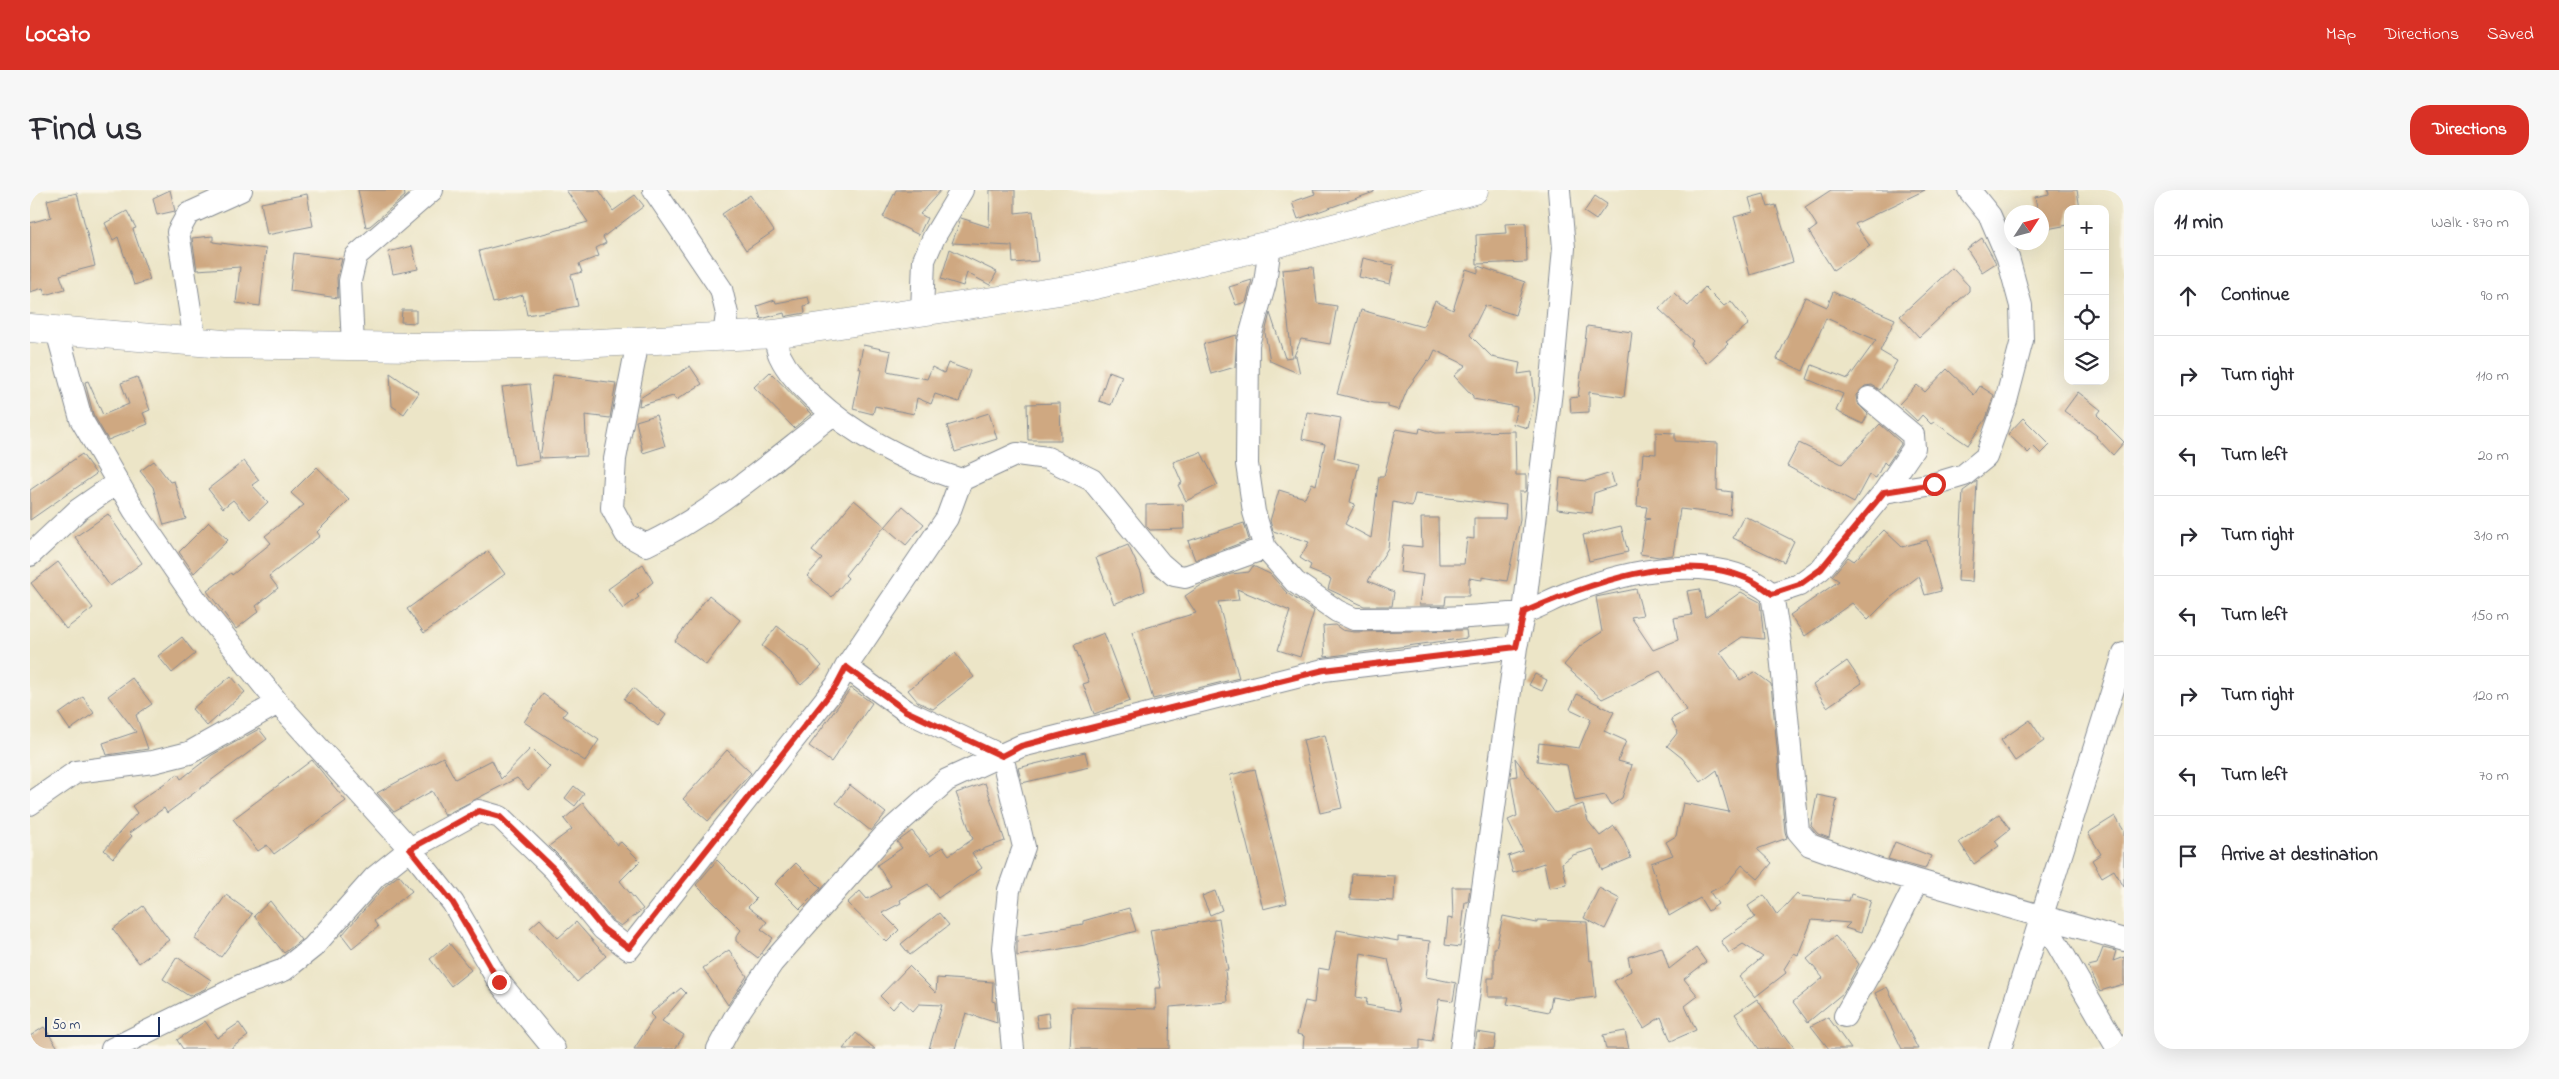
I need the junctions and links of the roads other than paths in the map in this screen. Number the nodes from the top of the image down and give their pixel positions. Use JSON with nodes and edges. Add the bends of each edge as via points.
{"nodes":[{"id":1,"x":240,"y":190,"type":"edge"},
{"id":2,"x":432,"y":190,"type":"edge"},
{"id":3,"x":654,"y":190,"type":"edge"},
{"id":4,"x":962,"y":190,"type":"edge"},
{"id":5,"x":1474,"y":190,"type":"edge"},
{"id":6,"x":1559,"y":190,"type":"edge"},
{"id":7,"x":1969,"y":190,"type":"edge"},
{"id":8,"x":1270,"y":245,"type":"junction"},
{"id":9,"x":922,"y":312,"type":"junction"},
{"id":10,"x":30,"y":328,"type":"edge"},
{"id":11,"x":57,"y":330,"type":"junction"},
{"id":12,"x":774,"y":334,"type":"junction"},
{"id":13,"x":724,"y":336,"type":"junction"},
{"id":14,"x":638,"y":340,"type":"junction"},
{"id":15,"x":195,"y":342,"type":"junction"},
{"id":16,"x":352,"y":346,"type":"junction"},
{"id":17,"x":1870,"y":398,"type":"dead end"},
{"id":18,"x":832,"y":415,"type":"junction"},
{"id":19,"x":961,"y":480,"type":"junction"},
{"id":20,"x":118,"y":482,"type":"junction"},
{"id":21,"x":1884,"y":492,"type":"junction"},
{"id":22,"x":1265,"y":548,"type":"junction"},
{"id":23,"x":30,"y":556,"type":"edge"},
{"id":24,"x":1772,"y":594,"type":"junction"},
{"id":25,"x":1524,"y":612,"type":"junction"},
{"id":26,"x":1516,"y":647,"type":"junction"},
{"id":27,"x":2124,"y":654,"type":"edge"},
{"id":28,"x":846,"y":667,"type":"junction"},
{"id":29,"x":278,"y":703,"type":"junction"},
{"id":30,"x":1002,"y":756,"type":"junction"},
{"id":31,"x":30,"y":804,"type":"edge"},
{"id":32,"x":410,"y":849,"type":"junction"},
{"id":33,"x":1917,"y":881,"type":"junction"},
{"id":34,"x":2041,"y":916,"type":"junction"},
{"id":35,"x":2124,"y":940,"type":"edge"},
{"id":36,"x":1845,"y":1016,"type":"dead end"},
{"id":37,"x":112,"y":1049,"type":"edge"},
{"id":38,"x":554,"y":1049,"type":"edge"},
{"id":39,"x":718,"y":1049,"type":"edge"},
{"id":40,"x":1014,"y":1049,"type":"edge"},
{"id":41,"x":1461,"y":1049,"type":"edge"},
{"id":42,"x":2000,"y":1049,"type":"edge"},
{"id":43,"x":2118,"y":1049,"type":"edge"}],
"edges":[{"from":1,"to":15,"type":"street","via":[[188,214],[178,232]]},
{"from":2,"to":16,"type":"street","via":[[356,256],[350,281]]},
{"from":3,"to":13,"type":"street","via":[[721,289],[727,314]]},
{"from":4,"to":9,"type":"street","via":[[924,260]]},
{"from":5,"to":8,"type":"main road"},
{"from":6,"to":25,"type":"street","via":[[1564,248]]},
{"from":7,"to":21,"type":"street","via":[[1990,216],[2008,258],[2021,306],[2022,340],[2006,401],[1986,457],[1964,476]]},
{"from":8,"to":9,"type":"main road","via":[[1086,287]]},
{"from":8,"to":22,"type":"street","via":[[1265,283],[1248,344],[1247,464],[1254,512]]},
{"from":9,"to":12,"type":"main road"},
{"from":10,"to":11,"type":"main road"},
{"from":11,"to":15,"type":"main road"},
{"from":11,"to":20,"type":"street","via":[[81,419]]},
{"from":12,"to":13,"type":"main road"},
{"from":12,"to":18,"type":"street","via":[[779,356],[794,379]]},
{"from":13,"to":14,"type":"main road"},
{"from":14,"to":16,"type":"main road"},
{"from":14,"to":18,"type":"street","via":[[615,459],[612,508],[626,534],[646,545],[700,515]]},
{"from":15,"to":16,"type":"main road"},
{"from":17,"to":21,"type":"street","via":[[1913,435],[1914,448]]},
{"from":18,"to":19,"type":"street","via":[[868,440],[930,470]]},
{"from":19,"to":22,"type":"street","via":[[1017,454],[1047,458],[1092,480],[1160,563],[1174,575],[1185,577]]},
{"from":19,"to":28,"type":"street","via":[[947,518]]},
{"from":20,"to":23,"type":"street","via":[[78,510]]},
{"from":20,"to":29,"type":"street","via":[[200,606]]},
{"from":21,"to":24,"type":"street","via":[[1821,569],[1799,585]]},
{"from":22,"to":25,"type":"street","via":[[1295,582],[1336,611],[1354,619],[1466,618]]},
{"from":24,"to":25,"type":"street","via":[[1759,583],[1722,571],[1669,567],[1616,577]]},
{"from":24,"to":33,"type":"street","via":[[1798,831],[1810,845]]},
{"from":25,"to":26,"type":"street"},
{"from":26,"to":30,"type":"street","via":[[1324,670],[1021,746]]},
{"from":26,"to":41,"type":"street"},
{"from":27,"to":34,"type":"street"},
{"from":28,"to":30,"type":"street","via":[[906,711]]},
{"from":28,"to":32,"type":"street","via":[[824,702],[629,948],[603,929],[554,869],[500,817],[479,811]]},
{"from":29,"to":31,"type":"street","via":[[189,753],[153,762],[76,772]]},
{"from":29,"to":32,"type":"street"},
{"from":30,"to":39,"type":"street","via":[[947,780],[884,836],[772,963]]},
{"from":30,"to":40,"type":"street","via":[[1024,847],[1009,890],[1003,948]]},
{"from":32,"to":37,"type":"street","via":[[375,877],[313,947],[284,970],[242,985]]},
{"from":32,"to":38,"type":"street","via":[[453,903],[499,982]]},
{"from":33,"to":34,"type":"street"},
{"from":33,"to":36,"type":"street"},
{"from":34,"to":35,"type":"street"},
{"from":34,"to":42,"type":"street"},
{"from":34,"to":43,"type":"street"}]}
